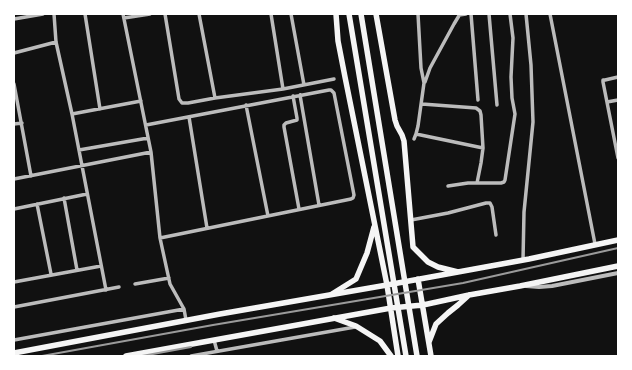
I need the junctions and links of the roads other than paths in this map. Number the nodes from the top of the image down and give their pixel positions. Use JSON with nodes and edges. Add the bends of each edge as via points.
{"nodes":[{"id":1,"x":42,"y":14,"type":"edge"},
{"id":2,"x":54,"y":14,"type":"edge"},
{"id":3,"x":85,"y":14,"type":"edge"},
{"id":4,"x":150,"y":14,"type":"edge"},
{"id":5,"x":165,"y":14,"type":"edge"},
{"id":6,"x":199,"y":14,"type":"edge"},
{"id":7,"x":271,"y":14,"type":"edge"},
{"id":8,"x":291,"y":14,"type":"edge"},
{"id":9,"x":336,"y":14,"type":"edge"},
{"id":10,"x":349,"y":14,"type":"edge"},
{"id":11,"x":361,"y":14,"type":"edge"},
{"id":12,"x":376,"y":14,"type":"edge"},
{"id":13,"x":418,"y":14,"type":"edge"},
{"id":14,"x":466,"y":14,"type":"edge"},
{"id":15,"x":471,"y":14,"type":"edge"},
{"id":16,"x":489,"y":14,"type":"edge"},
{"id":17,"x":510,"y":14,"type":"edge"},
{"id":18,"x":526,"y":14,"type":"edge"},
{"id":19,"x":550,"y":14,"type":"edge"},
{"id":20,"x":460,"y":15,"type":"edge"},
{"id":21,"x":123,"y":16,"type":"edge"},
{"id":22,"x":14,"y":19,"type":"edge"},
{"id":23,"x":56,"y":42,"type":"junction"},
{"id":24,"x":14,"y":53,"type":"edge"},
{"id":25,"x":618,"y":77,"type":"edge"},
{"id":26,"x":334,"y":79,"type":"dead end"},
{"id":27,"x":424,"y":83,"type":"junction"},
{"id":28,"x":14,"y":84,"type":"edge"},
{"id":29,"x":304,"y":85,"type":"junction"},
{"id":30,"x":283,"y":89,"type":"junction"},
{"id":31,"x":300,"y":95,"type":"junction"},
{"id":32,"x":293,"y":96,"type":"junction"},
{"id":33,"x":215,"y":98,"type":"junction"},
{"id":34,"x":478,"y":100,"type":"dead end"},
{"id":35,"x":618,"y":100,"type":"edge"},
{"id":36,"x":141,"y":101,"type":"junction"},
{"id":37,"x":607,"y":102,"type":"junction"},
{"id":38,"x":422,"y":104,"type":"junction"},
{"id":39,"x":497,"y":105,"type":"dead end"},
{"id":40,"x":246,"y":106,"type":"junction"},
{"id":41,"x":100,"y":109,"type":"junction"},
{"id":42,"x":72,"y":114,"type":"junction"},
{"id":43,"x":189,"y":117,"type":"junction"},
{"id":44,"x":22,"y":123,"type":"junction"},
{"id":45,"x":14,"y":124,"type":"edge"},
{"id":46,"x":146,"y":125,"type":"junction"},
{"id":47,"x":416,"y":134,"type":"junction"},
{"id":48,"x":616,"y":137,"type":"edge"},
{"id":49,"x":148,"y":138,"type":"junction"},
{"id":50,"x":414,"y":139,"type":"dead end"},
{"id":51,"x":483,"y":148,"type":"junction"},
{"id":52,"x":79,"y":150,"type":"junction"},
{"id":53,"x":151,"y":152,"type":"junction"},
{"id":54,"x":618,"y":158,"type":"edge"},
{"id":55,"x":82,"y":166,"type":"junction"},
{"id":56,"x":31,"y":176,"type":"junction"},
{"id":57,"x":14,"y":179,"type":"edge"},
{"id":58,"x":476,"y":182,"type":"junction"},
{"id":59,"x":448,"y":186,"type":"dead end"},
{"id":60,"x":87,"y":194,"type":"junction"},
{"id":61,"x":64,"y":198,"type":"junction"},
{"id":62,"x":37,"y":204,"type":"junction"},
{"id":63,"x":319,"y":205,"type":"junction"},
{"id":64,"x":14,"y":209,"type":"edge"},
{"id":65,"x":299,"y":209,"type":"junction"},
{"id":66,"x":268,"y":216,"type":"junction"},
{"id":67,"x":411,"y":220,"type":"junction"},
{"id":68,"x":374,"y":225,"type":"junction"},
{"id":69,"x":208,"y":228,"type":"junction"},
{"id":70,"x":496,"y":235,"type":"dead end"},
{"id":71,"x":160,"y":238,"type":"junction"},
{"id":72,"x":618,"y":240,"type":"edge"},
{"id":73,"x":595,"y":244,"type":"junction"},
{"id":74,"x":523,"y":260,"type":"junction"},
{"id":75,"x":101,"y":266,"type":"junction"},
{"id":76,"x":618,"y":266,"type":"edge"},
{"id":77,"x":77,"y":270,"type":"junction"},
{"id":78,"x":458,"y":272,"type":"junction"},
{"id":79,"x":618,"y":273,"type":"edge"},
{"id":80,"x":51,"y":274,"type":"junction"},
{"id":81,"x":169,"y":278,"type":"junction"},
{"id":82,"x":418,"y":279,"type":"junction"},
{"id":83,"x":14,"y":282,"type":"edge"},
{"id":84,"x":135,"y":284,"type":"dead end"},
{"id":85,"x":387,"y":285,"type":"junction"},
{"id":86,"x":520,"y":286,"type":"junction"},
{"id":87,"x":119,"y":287,"type":"dead end"},
{"id":88,"x":106,"y":290,"type":"junction"},
{"id":89,"x":332,"y":294,"type":"junction"},
{"id":90,"x":469,"y":295,"type":"junction"},
{"id":91,"x":423,"y":305,"type":"junction"},
{"id":92,"x":14,"y":307,"type":"edge"},
{"id":93,"x":391,"y":308,"type":"junction"},
{"id":94,"x":184,"y":309,"type":"junction"},
{"id":95,"x":334,"y":318,"type":"junction"},
{"id":96,"x":186,"y":320,"type":"junction"},
{"id":97,"x":356,"y":326,"type":"junction"},
{"id":98,"x":14,"y":340,"type":"edge"},
{"id":99,"x":214,"y":340,"type":"junction"},
{"id":100,"x":429,"y":342,"type":"junction"},
{"id":101,"x":217,"y":351,"type":"junction"},
{"id":102,"x":14,"y":353,"type":"edge"},
{"id":103,"x":126,"y":356,"type":"edge"},
{"id":104,"x":191,"y":356,"type":"edge"},
{"id":105,"x":391,"y":356,"type":"edge"},
{"id":106,"x":398,"y":356,"type":"edge"},
{"id":107,"x":406,"y":356,"type":"edge"},
{"id":108,"x":417,"y":356,"type":"edge"},
{"id":109,"x":431,"y":356,"type":"edge"}],
"edges":[{"from":1,"to":22,"type":"street"},
{"from":2,"to":23,"type":"street"},
{"from":3,"to":41,"type":"street"},
{"from":4,"to":21,"type":"street"},
{"from":5,"to":33,"type":"street","via":[[179,99],[182,103],[188,104]]},
{"from":6,"to":33,"type":"street"},
{"from":7,"to":30,"type":"street"},
{"from":8,"to":29,"type":"street"},
{"from":9,"to":68,"type":"main road","via":[[338,41]]},
{"from":10,"to":107,"type":"main road"},
{"from":11,"to":108,"type":"main road"},
{"from":12,"to":67,"type":"main road","via":[[395,120],[404,141]]},
{"from":13,"to":27,"type":"street"},
{"from":14,"to":20,"type":"street"},
{"from":15,"to":34,"type":"street"},
{"from":16,"to":39,"type":"street"},
{"from":17,"to":58,"type":"street","via":[[513,38],[511,76],[515,114],[505,180],[501,183]]},
{"from":18,"to":74,"type":"street","via":[[533,122],[524,212]]},
{"from":19,"to":73,"type":"street"},
{"from":20,"to":27,"type":"street"},
{"from":21,"to":36,"type":"street"},
{"from":23,"to":24,"type":"street"},
{"from":23,"to":42,"type":"street"},
{"from":25,"to":37,"type":"street","via":[[603,80]]},
{"from":26,"to":29,"type":"street"},
{"from":27,"to":38,"type":"street"},
{"from":28,"to":44,"type":"street"},
{"from":29,"to":30,"type":"street"},
{"from":30,"to":33,"type":"street"},
{"from":31,"to":32,"type":"street"},
{"from":31,"to":63,"type":"street"},
{"from":31,"to":63,"type":"street","via":[[333,91],[354,195],[352,199]]},
{"from":32,"to":40,"type":"street"},
{"from":32,"to":65,"type":"street","via":[[297,120],[286,123],[284,127]]},
{"from":35,"to":37,"type":"street"},
{"from":36,"to":41,"type":"street"},
{"from":36,"to":46,"type":"street"},
{"from":37,"to":48,"type":"street"},
{"from":38,"to":47,"type":"street"},
{"from":38,"to":51,"type":"street","via":[[476,108],[481,115]]},
{"from":40,"to":43,"type":"street"},
{"from":40,"to":66,"type":"street"},
{"from":41,"to":42,"type":"street"},
{"from":42,"to":52,"type":"street"},
{"from":43,"to":46,"type":"street"},
{"from":43,"to":69,"type":"street"},
{"from":44,"to":45,"type":"street"},
{"from":44,"to":56,"type":"street"},
{"from":46,"to":49,"type":"street"},
{"from":47,"to":50,"type":"street"},
{"from":47,"to":51,"type":"street"},
{"from":48,"to":54,"type":"street"},
{"from":49,"to":52,"type":"street"},
{"from":49,"to":53,"type":"street"},
{"from":51,"to":58,"type":"street"},
{"from":52,"to":55,"type":"street"},
{"from":53,"to":55,"type":"street"},
{"from":53,"to":71,"type":"street"},
{"from":55,"to":56,"type":"street"},
{"from":55,"to":60,"type":"street"},
{"from":56,"to":57,"type":"street"},
{"from":58,"to":59,"type":"street"},
{"from":60,"to":61,"type":"street"},
{"from":60,"to":75,"type":"street"},
{"from":61,"to":62,"type":"street"},
{"from":61,"to":77,"type":"street"},
{"from":62,"to":64,"type":"street"},
{"from":62,"to":80,"type":"street"},
{"from":63,"to":65,"type":"street"},
{"from":65,"to":66,"type":"street"},
{"from":66,"to":69,"type":"street"},
{"from":67,"to":70,"type":"street","via":[[490,203]]},
{"from":67,"to":78,"type":"main road","via":[[413,247],[428,262]]},
{"from":68,"to":85,"type":"main road"},
{"from":68,"to":89,"type":"main road","via":[[367,253],[356,279]]},
{"from":69,"to":71,"type":"street"},
{"from":71,"to":81,"type":"street"},
{"from":72,"to":73,"type":"main road"},
{"from":73,"to":74,"type":"main road"},
{"from":74,"to":78,"type":"main road"},
{"from":75,"to":77,"type":"street"},
{"from":75,"to":88,"type":"street"},
{"from":76,"to":86,"type":"main road"},
{"from":77,"to":80,"type":"street"},
{"from":78,"to":82,"type":"main road"},
{"from":79,"to":86,"type":"street","via":[[552,286]]},
{"from":80,"to":83,"type":"street"},
{"from":81,"to":84,"type":"street"},
{"from":81,"to":94,"type":"street"},
{"from":82,"to":85,"type":"main road"},
{"from":82,"to":91,"type":"main road"},
{"from":85,"to":89,"type":"main road"},
{"from":85,"to":93,"type":"main road"},
{"from":86,"to":90,"type":"main road"},
{"from":87,"to":88,"type":"street"},
{"from":88,"to":92,"type":"street"},
{"from":89,"to":96,"type":"main road"},
{"from":90,"to":91,"type":"main road"},
{"from":90,"to":100,"type":"main road","via":[[436,324]]},
{"from":91,"to":93,"type":"main road"},
{"from":91,"to":100,"type":"main road"},
{"from":93,"to":95,"type":"main road"},
{"from":93,"to":106,"type":"main road"},
{"from":94,"to":96,"type":"street"},
{"from":94,"to":98,"type":"street"},
{"from":95,"to":97,"type":"main road"},
{"from":95,"to":99,"type":"main road"},
{"from":96,"to":102,"type":"main road"},
{"from":97,"to":101,"type":"street"},
{"from":97,"to":105,"type":"main road","via":[[380,341]]},
{"from":99,"to":101,"type":"street"},
{"from":99,"to":103,"type":"main road"},
{"from":100,"to":109,"type":"main road"},
{"from":101,"to":104,"type":"street"}]}
